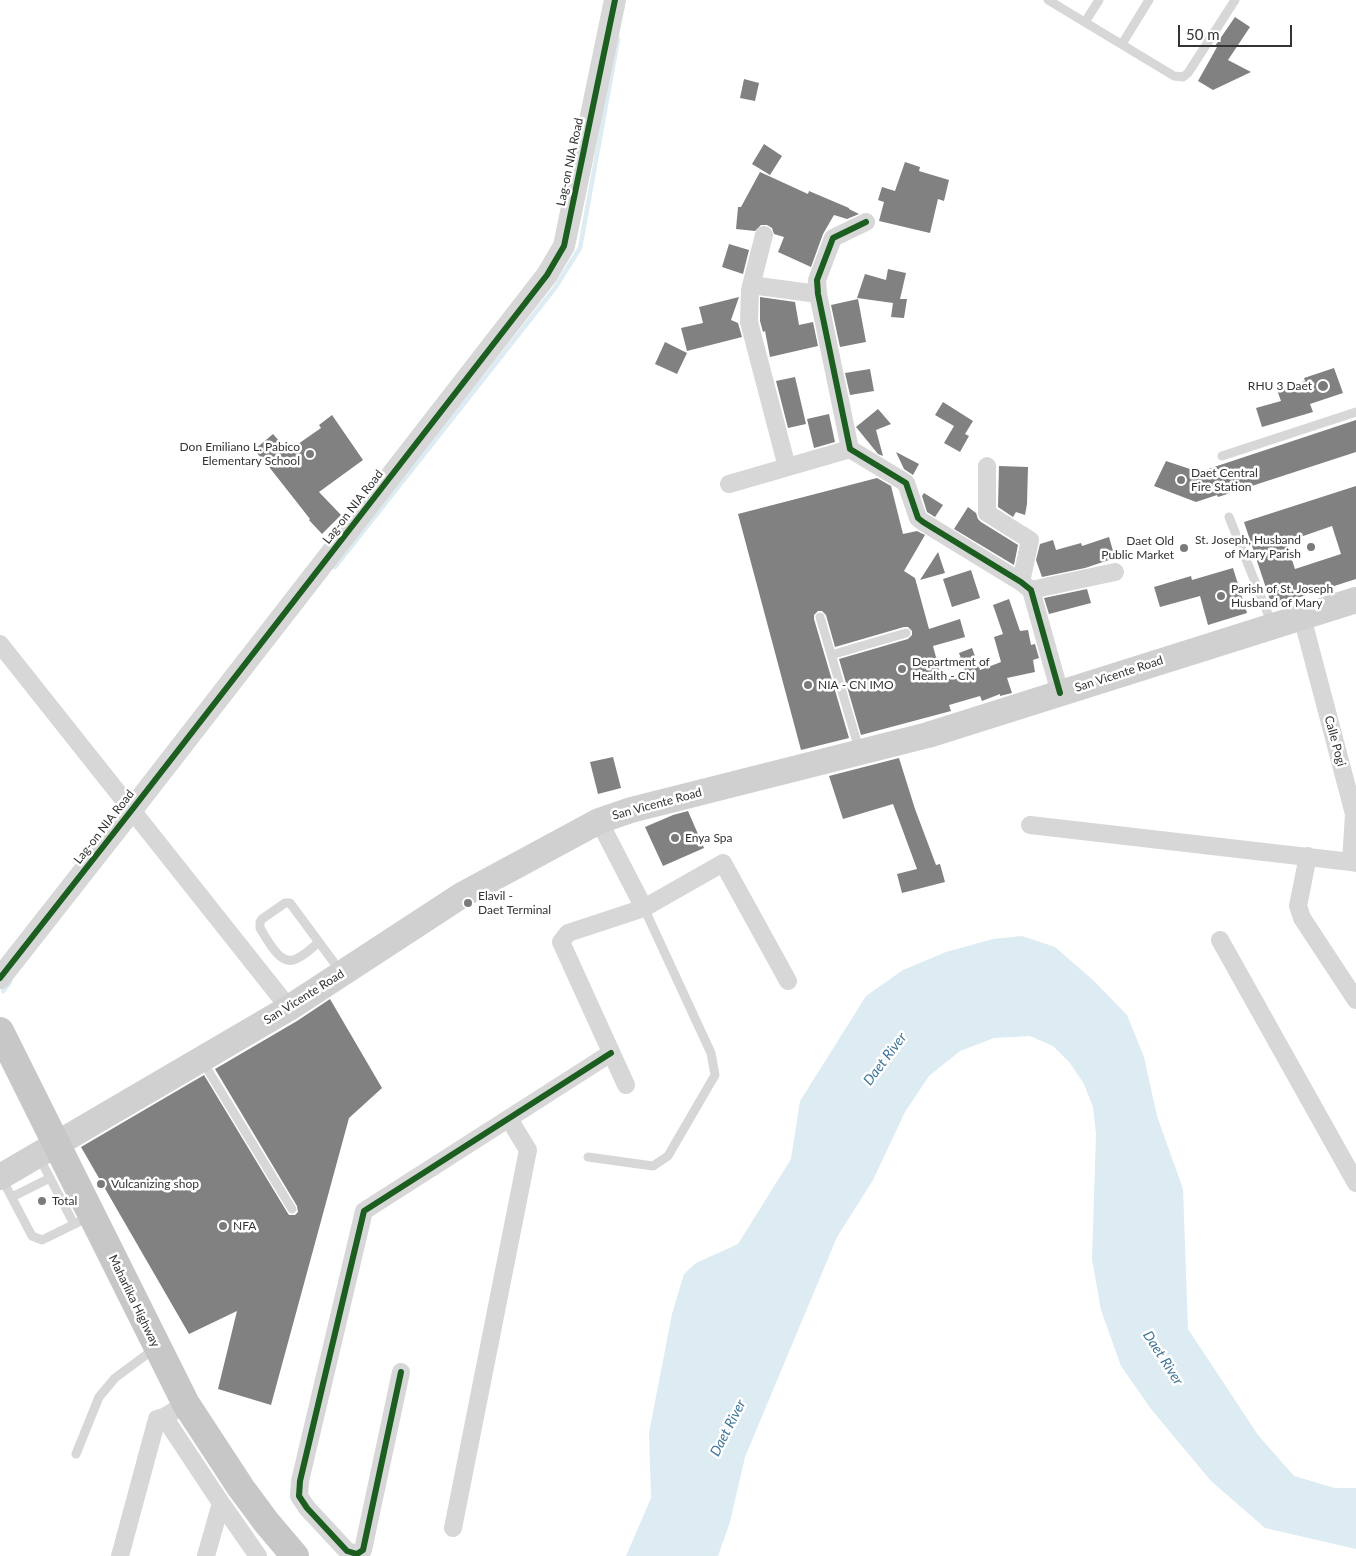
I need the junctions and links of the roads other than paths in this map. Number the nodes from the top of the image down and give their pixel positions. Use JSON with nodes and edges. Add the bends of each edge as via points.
{"nodes":[{"id":1,"x":615,"y":0,"type":"edge"},
{"id":2,"x":1099,"y":0,"type":"edge"},
{"id":3,"x":1149,"y":0,"type":"edge"},
{"id":4,"x":1235,"y":0,"type":"edge"},
{"id":5,"x":1054,"y":1,"type":"edge"},
{"id":6,"x":1085,"y":22,"type":"junction"},
{"id":7,"x":1122,"y":44,"type":"junction"},
{"id":8,"x":866,"y":222,"type":"dead end"},
{"id":9,"x":764,"y":235,"type":"dead end"},
{"id":10,"x":751,"y":285,"type":"junction"},
{"id":11,"x":818,"y":294,"type":"junction"},
{"id":12,"x":1356,"y":412,"type":"edge"},
{"id":13,"x":850,"y":449,"type":"junction"},
{"id":14,"x":1222,"y":456,"type":"dead end"},
{"id":15,"x":987,"y":466,"type":"dead end"},
{"id":16,"x":787,"y":467,"type":"junction"},
{"id":17,"x":729,"y":484,"type":"dead end"},
{"id":18,"x":1229,"y":517,"type":"dead end"},
{"id":19,"x":1115,"y":572,"type":"dead end"},
{"id":20,"x":1026,"y":586,"type":"junction"},
{"id":21,"x":1356,"y":600,"type":"edge"},
{"id":22,"x":820,"y":617,"type":"dead end"},
{"id":23,"x":1302,"y":617,"type":"junction"},
{"id":24,"x":1273,"y":625,"type":"junction"},
{"id":25,"x":906,"y":633,"type":"dead end"},
{"id":26,"x":0,"y":644,"type":"edge"},
{"id":27,"x":831,"y":655,"type":"junction"},
{"id":28,"x":1060,"y":693,"type":"junction"},
{"id":29,"x":860,"y":752,"type":"junction"},
{"id":30,"x":131,"y":811,"type":"junction"},
{"id":31,"x":599,"y":821,"type":"junction"},
{"id":32,"x":1030,"y":825,"type":"dead end"},
{"id":33,"x":1308,"y":856,"type":"junction"},
{"id":34,"x":1354,"y":862,"type":"edge"},
{"id":35,"x":644,"y":908,"type":"junction"},
{"id":36,"x":1220,"y":940,"type":"dead end"},
{"id":37,"x":319,"y":942,"type":"junction"},
{"id":38,"x":342,"y":973,"type":"junction"},
{"id":39,"x":0,"y":978,"type":"edge"},
{"id":40,"x":788,"y":982,"type":"dead end"},
{"id":41,"x":1356,"y":1000,"type":"edge"},
{"id":42,"x":289,"y":1008,"type":"junction"},
{"id":43,"x":0,"y":1031,"type":"edge"},
{"id":44,"x":611,"y":1053,"type":"junction"},
{"id":45,"x":201,"y":1059,"type":"junction"},
{"id":46,"x":626,"y":1085,"type":"dead end"},
{"id":47,"x":509,"y":1119,"type":"junction"},
{"id":48,"x":47,"y":1149,"type":"junction"},
{"id":49,"x":588,"y":1156,"type":"dead end"},
{"id":50,"x":50,"y":1178,"type":"junction"},
{"id":51,"x":1356,"y":1183,"type":"edge"},
{"id":52,"x":4,"y":1184,"type":"edge"},
{"id":53,"x":292,"y":1209,"type":"dead end"},
{"id":54,"x":83,"y":1220,"type":"junction"},
{"id":55,"x":157,"y":1347,"type":"junction"},
{"id":56,"x":401,"y":1372,"type":"dead end"},
{"id":57,"x":175,"y":1410,"type":"junction"},
{"id":58,"x":76,"y":1454,"type":"dead end"},
{"id":59,"x":221,"y":1503,"type":"junction"},
{"id":60,"x":453,"y":1528,"type":"dead end"},
{"id":61,"x":120,"y":1556,"type":"edge"},
{"id":62,"x":206,"y":1556,"type":"edge"},
{"id":63,"x":258,"y":1556,"type":"edge"},
{"id":64,"x":295,"y":1556,"type":"edge"}],
"edges":[{"from":1,"to":30,"type":"street","name":"Lag-on NIA Road","via":[[560,253],[541,283]]},
{"from":2,"to":6,"type":"lane"},
{"from":3,"to":7,"type":"lane"},
{"from":4,"to":7,"type":"lane","via":[[1184,76],[1174,76]]},
{"from":5,"to":6,"type":"lane"},
{"from":6,"to":7,"type":"lane"},
{"from":8,"to":11,"type":"street","via":[[833,238],[817,280]]},
{"from":9,"to":10,"type":"street"},
{"from":10,"to":11,"type":"street"},
{"from":10,"to":16,"type":"street","via":[[749,322]]},
{"from":11,"to":13,"type":"street"},
{"from":12,"to":14,"type":"lane"},
{"from":13,"to":16,"type":"street"},
{"from":13,"to":20,"type":"street","via":[[906,483],[922,522]]},
{"from":15,"to":20,"type":"street","via":[[987,513],[1030,540]]},
{"from":16,"to":17,"type":"street"},
{"from":18,"to":24,"type":"lane"},
{"from":19,"to":20,"type":"street"},
{"from":20,"to":28,"type":"street"},
{"from":21,"to":23,"type":"main road","name":"San Vicente Road"},
{"from":22,"to":27,"type":"lane"},
{"from":23,"to":24,"type":"main road","name":"San Vicente Road"},
{"from":23,"to":34,"type":"street","name":"Calle Pogi","via":[[1354,814]]},
{"from":24,"to":28,"type":"main road","name":"San Vicente Road"},
{"from":25,"to":27,"type":"lane"},
{"from":26,"to":30,"type":"street"},
{"from":27,"to":29,"type":"lane"},
{"from":28,"to":29,"type":"main road","name":"San Vicente Road","via":[[928,735]]},
{"from":29,"to":31,"type":"main road","name":"San Vicente Road"},
{"from":30,"to":39,"type":"street","name":"Lag-on NIA Road"},
{"from":30,"to":42,"type":"street"},
{"from":31,"to":35,"type":"street"},
{"from":31,"to":38,"type":"main road","name":"San Vicente Road","via":[[462,895]]},
{"from":32,"to":33,"type":"street"},
{"from":33,"to":34,"type":"street"},
{"from":33,"to":41,"type":"street","via":[[1298,906],[1302,918]]},
{"from":35,"to":40,"type":"street","via":[[723,863]]},
{"from":35,"to":44,"type":"street","via":[[568,933],[562,942]]},
{"from":35,"to":49,"type":"lane","via":[[711,1053],[716,1075],[668,1156],[652,1166]]},
{"from":36,"to":51,"type":"street"},
{"from":37,"to":37,"type":"lane","via":[[296,960],[280,958],[260,928],[260,922],[285,903],[290,903]]},
{"from":37,"to":38,"type":"lane"},
{"from":38,"to":42,"type":"main road","name":"San Vicente Road"},
{"from":42,"to":45,"type":"main road","name":"San Vicente Road"},
{"from":43,"to":48,"type":"highway","name":"Maharlika Highway"},
{"from":44,"to":46,"type":"street"},
{"from":44,"to":47,"type":"street"},
{"from":45,"to":48,"type":"main road","name":"San Vicente Road"},
{"from":45,"to":53,"type":"lane"},
{"from":47,"to":56,"type":"street","via":[[364,1211],[299,1496],[347,1551],[357,1554],[363,1550]]},
{"from":47,"to":60,"type":"street","via":[[528,1150]]},
{"from":48,"to":50,"type":"lane"},
{"from":48,"to":52,"type":"main road","name":"San Vicente Road"},
{"from":48,"to":54,"type":"highway","name":"Maharlika Highway"},
{"from":50,"to":52,"type":"lane"},
{"from":50,"to":54,"type":"lane"},
{"from":52,"to":54,"type":"lane","via":[[32,1236],[42,1240]]},
{"from":54,"to":55,"type":"highway","name":"Maharlika Highway"},
{"from":55,"to":57,"type":"highway","name":"Maharlika Highway"},
{"from":55,"to":58,"type":"lane","via":[[115,1378],[99,1397]]},
{"from":57,"to":59,"type":"street"},
{"from":57,"to":61,"type":"street","via":[[157,1419]]},
{"from":57,"to":64,"type":"highway","name":"Maharlika Highway"},
{"from":59,"to":62,"type":"street"},
{"from":59,"to":63,"type":"street"}]}
